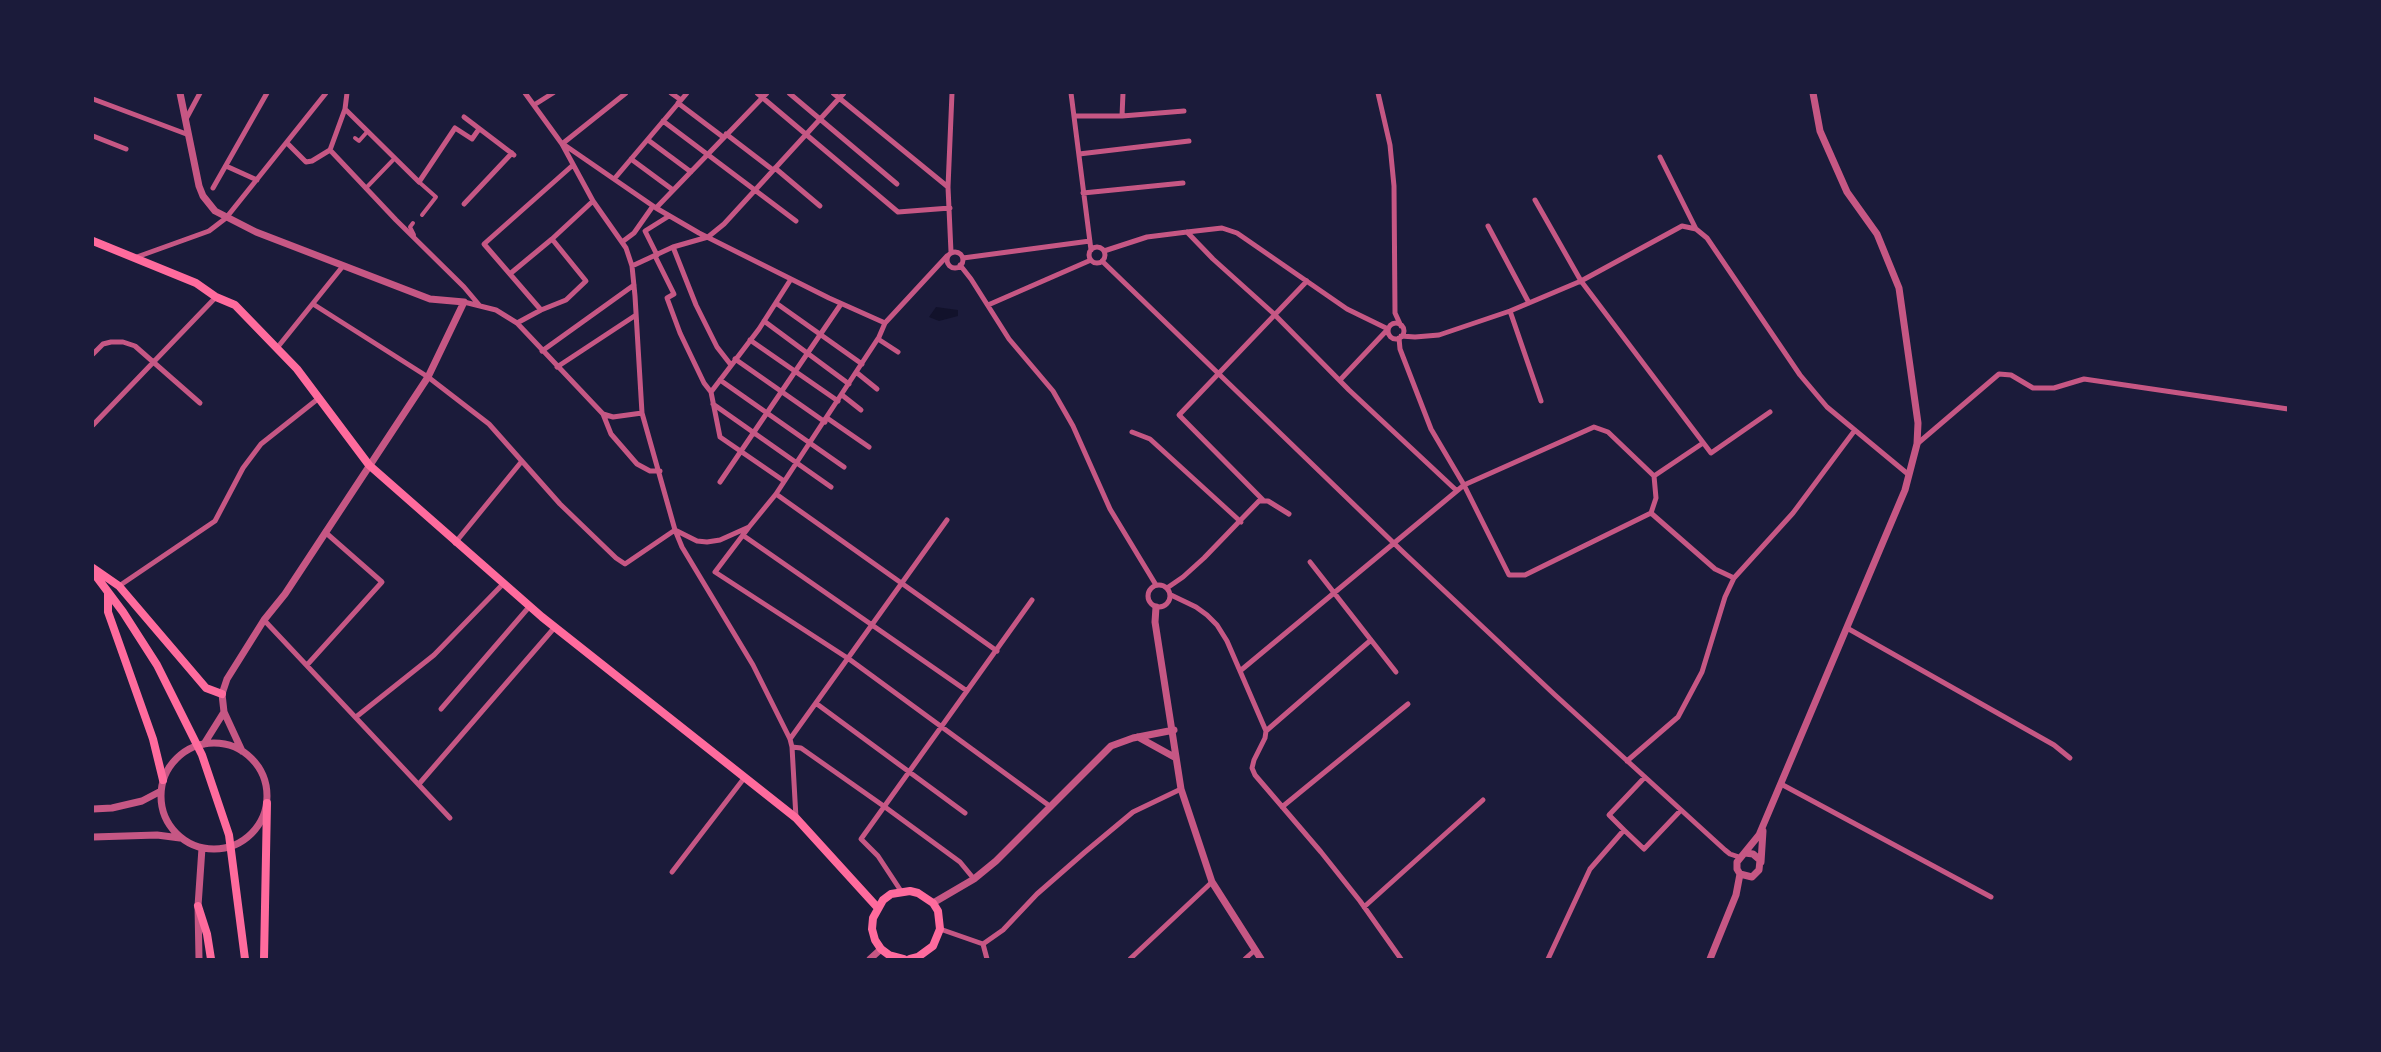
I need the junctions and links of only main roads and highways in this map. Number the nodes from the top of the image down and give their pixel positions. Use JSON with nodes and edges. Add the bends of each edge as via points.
{"nodes":[{"id":1,"x":93,"y":241,"type":"edge"},
{"id":2,"x":93,"y":570,"type":"edge"},
{"id":3,"x":108,"y":592,"type":"junction"},
{"id":4,"x":222,"y":694,"type":"road end"},
{"id":5,"x":163,"y":780,"type":"road end"},
{"id":6,"x":267,"y":803,"type":"road end"},
{"id":7,"x":198,"y":906,"type":"road end"},
{"id":8,"x":877,"y":907,"type":"junction"},
{"id":9,"x":927,"y":952,"type":"junction"},
{"id":10,"x":211,"y":959,"type":"edge"},
{"id":11,"x":245,"y":959,"type":"edge"},
{"id":12,"x":264,"y":959,"type":"edge"},
{"id":13,"x":904,"y":959,"type":"edge"},
{"id":14,"x":910,"y":959,"type":"edge"},
{"id":15,"x":934,"y":959,"type":"edge"}],
"edges":[{"from":1,"to":8,"type":"main road","via":[[196,283],[235,305],[319,398],[369,465],[529,607],[796,818]]},
{"from":2,"to":3,"type":"main road"},
{"from":2,"to":4,"type":"main road","via":[[119,585],[206,688]]},
{"from":3,"to":5,"type":"main road","via":[[108,612],[153,739]]},
{"from":3,"to":11,"type":"main road","via":[[157,665],[202,755],[229,835]]},
{"from":6,"to":12,"type":"main road"},
{"from":7,"to":10,"type":"main road"},
{"from":8,"to":9,"type":"main road","via":[[900,891],[918,893],[933,903],[940,929]]},
{"from":8,"to":13,"type":"main road","via":[[872,929],[875,940],[889,955]]},
{"from":9,"to":14,"type":"main road"},
{"from":9,"to":15,"type":"main road"}]}
